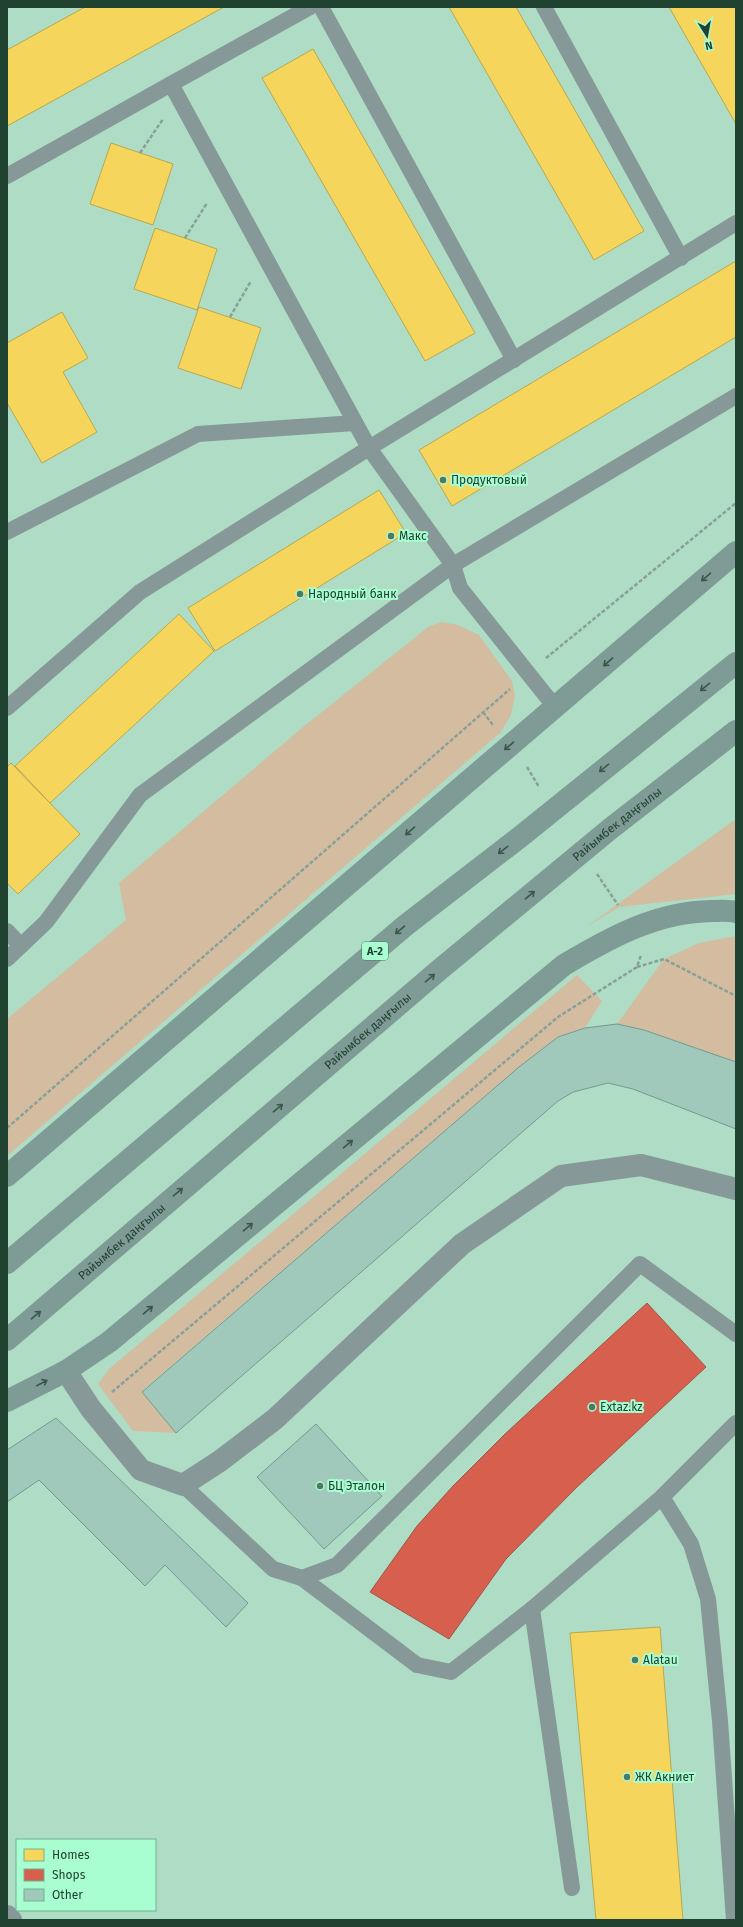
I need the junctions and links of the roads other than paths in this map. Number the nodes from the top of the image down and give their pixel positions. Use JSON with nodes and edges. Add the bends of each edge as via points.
{"nodes":[{"id":1,"x":310,"y":7,"type":"edge"},
{"id":2,"x":321,"y":7,"type":"edge"},
{"id":3,"x":544,"y":7,"type":"edge"},
{"id":4,"x":175,"y":90,"type":"junction"},
{"id":5,"x":7,"y":176,"type":"edge"},
{"id":6,"x":736,"y":222,"type":"edge"},
{"id":7,"x":681,"y":258,"type":"junction"},
{"id":8,"x":514,"y":360,"type":"junction"},
{"id":9,"x":736,"y":396,"type":"edge"},
{"id":10,"x":355,"y":423,"type":"junction"},
{"id":11,"x":369,"y":448,"type":"junction"},
{"id":12,"x":7,"y":532,"type":"edge"},
{"id":13,"x":736,"y":552,"type":"edge"},
{"id":14,"x":453,"y":565,"type":"junction"},
{"id":15,"x":736,"y":663,"type":"edge"},
{"id":16,"x":555,"y":707,"type":"junction"},
{"id":17,"x":7,"y":708,"type":"edge"},
{"id":18,"x":736,"y":731,"type":"edge"},
{"id":19,"x":736,"y":912,"type":"edge"},
{"id":20,"x":7,"y":931,"type":"edge"},
{"id":21,"x":21,"y":946,"type":"junction"},
{"id":22,"x":7,"y":959,"type":"edge"},
{"id":23,"x":7,"y":1176,"type":"edge"},
{"id":24,"x":736,"y":1189,"type":"edge"},
{"id":25,"x":14,"y":1256,"type":"edge"},
{"id":26,"x":736,"y":1334,"type":"edge"},
{"id":27,"x":7,"y":1340,"type":"edge"},
{"id":28,"x":66,"y":1371,"type":"junction"},
{"id":29,"x":7,"y":1401,"type":"edge"},
{"id":30,"x":736,"y":1423,"type":"edge"},
{"id":31,"x":183,"y":1485,"type":"junction"},
{"id":32,"x":662,"y":1498,"type":"junction"},
{"id":33,"x":302,"y":1578,"type":"junction"},
{"id":34,"x":532,"y":1609,"type":"junction"},
{"id":35,"x":572,"y":1888,"type":"dead end"},
{"id":36,"x":7,"y":1916,"type":"edge"},
{"id":37,"x":11,"y":1920,"type":"edge"},
{"id":38,"x":734,"y":1920,"type":"edge"}],
"edges":[{"from":1,"to":4,"type":"lane"},
{"from":2,"to":8,"type":"lane"},
{"from":3,"to":7,"type":"lane"},
{"from":4,"to":5,"type":"lane"},
{"from":4,"to":10,"type":"lane"},
{"from":6,"to":7,"type":"lane"},
{"from":7,"to":8,"type":"lane"},
{"from":8,"to":11,"type":"lane"},
{"from":9,"to":14,"type":"lane"},
{"from":10,"to":11,"type":"lane"},
{"from":10,"to":12,"type":"lane","via":[[198,434]]},
{"from":11,"to":14,"type":"lane"},
{"from":11,"to":17,"type":"lane","via":[[140,592]]},
{"from":13,"to":16,"type":"main road","one_way":true},
{"from":14,"to":16,"type":"lane","via":[[460,588]]},
{"from":14,"to":21,"type":"lane","via":[[140,795],[46,922]]},
{"from":15,"to":25,"type":"main road","number":"A-2","one_way":true,"via":[[406,925]]},
{"from":16,"to":23,"type":"main road","one_way":true},
{"from":27,"to":18,"type":"main road","name":"Райымбек даңғылы","one_way":true,"via":[[444,966],[610,829]]},
{"from":28,"to":19,"type":"main road","one_way":true,"via":[[109,1342],[564,965],[605,941],[653,921],[684,912]]},
{"from":20,"to":21,"type":"lane"},
{"from":21,"to":22,"type":"lane"},
{"from":24,"to":31,"type":"street","via":[[641,1165],[561,1176],[462,1244],[275,1419],[220,1461]]},
{"from":26,"to":33,"type":"lane","via":[[640,1264],[337,1565]]},
{"from":29,"to":28,"type":"main road","one_way":true},
{"from":28,"to":31,"type":"street","via":[[91,1409],[141,1470]]},
{"from":30,"to":32,"type":"lane"},
{"from":31,"to":33,"type":"lane","via":[[273,1569]]},
{"from":32,"to":34,"type":"lane"},
{"from":32,"to":38,"type":"lane","via":[[691,1544],[708,1600],[720,1721]]},
{"from":33,"to":34,"type":"lane","via":[[418,1665],[451,1672]]},
{"from":34,"to":35,"type":"lane"},
{"from":36,"to":37,"type":"street"}]}
